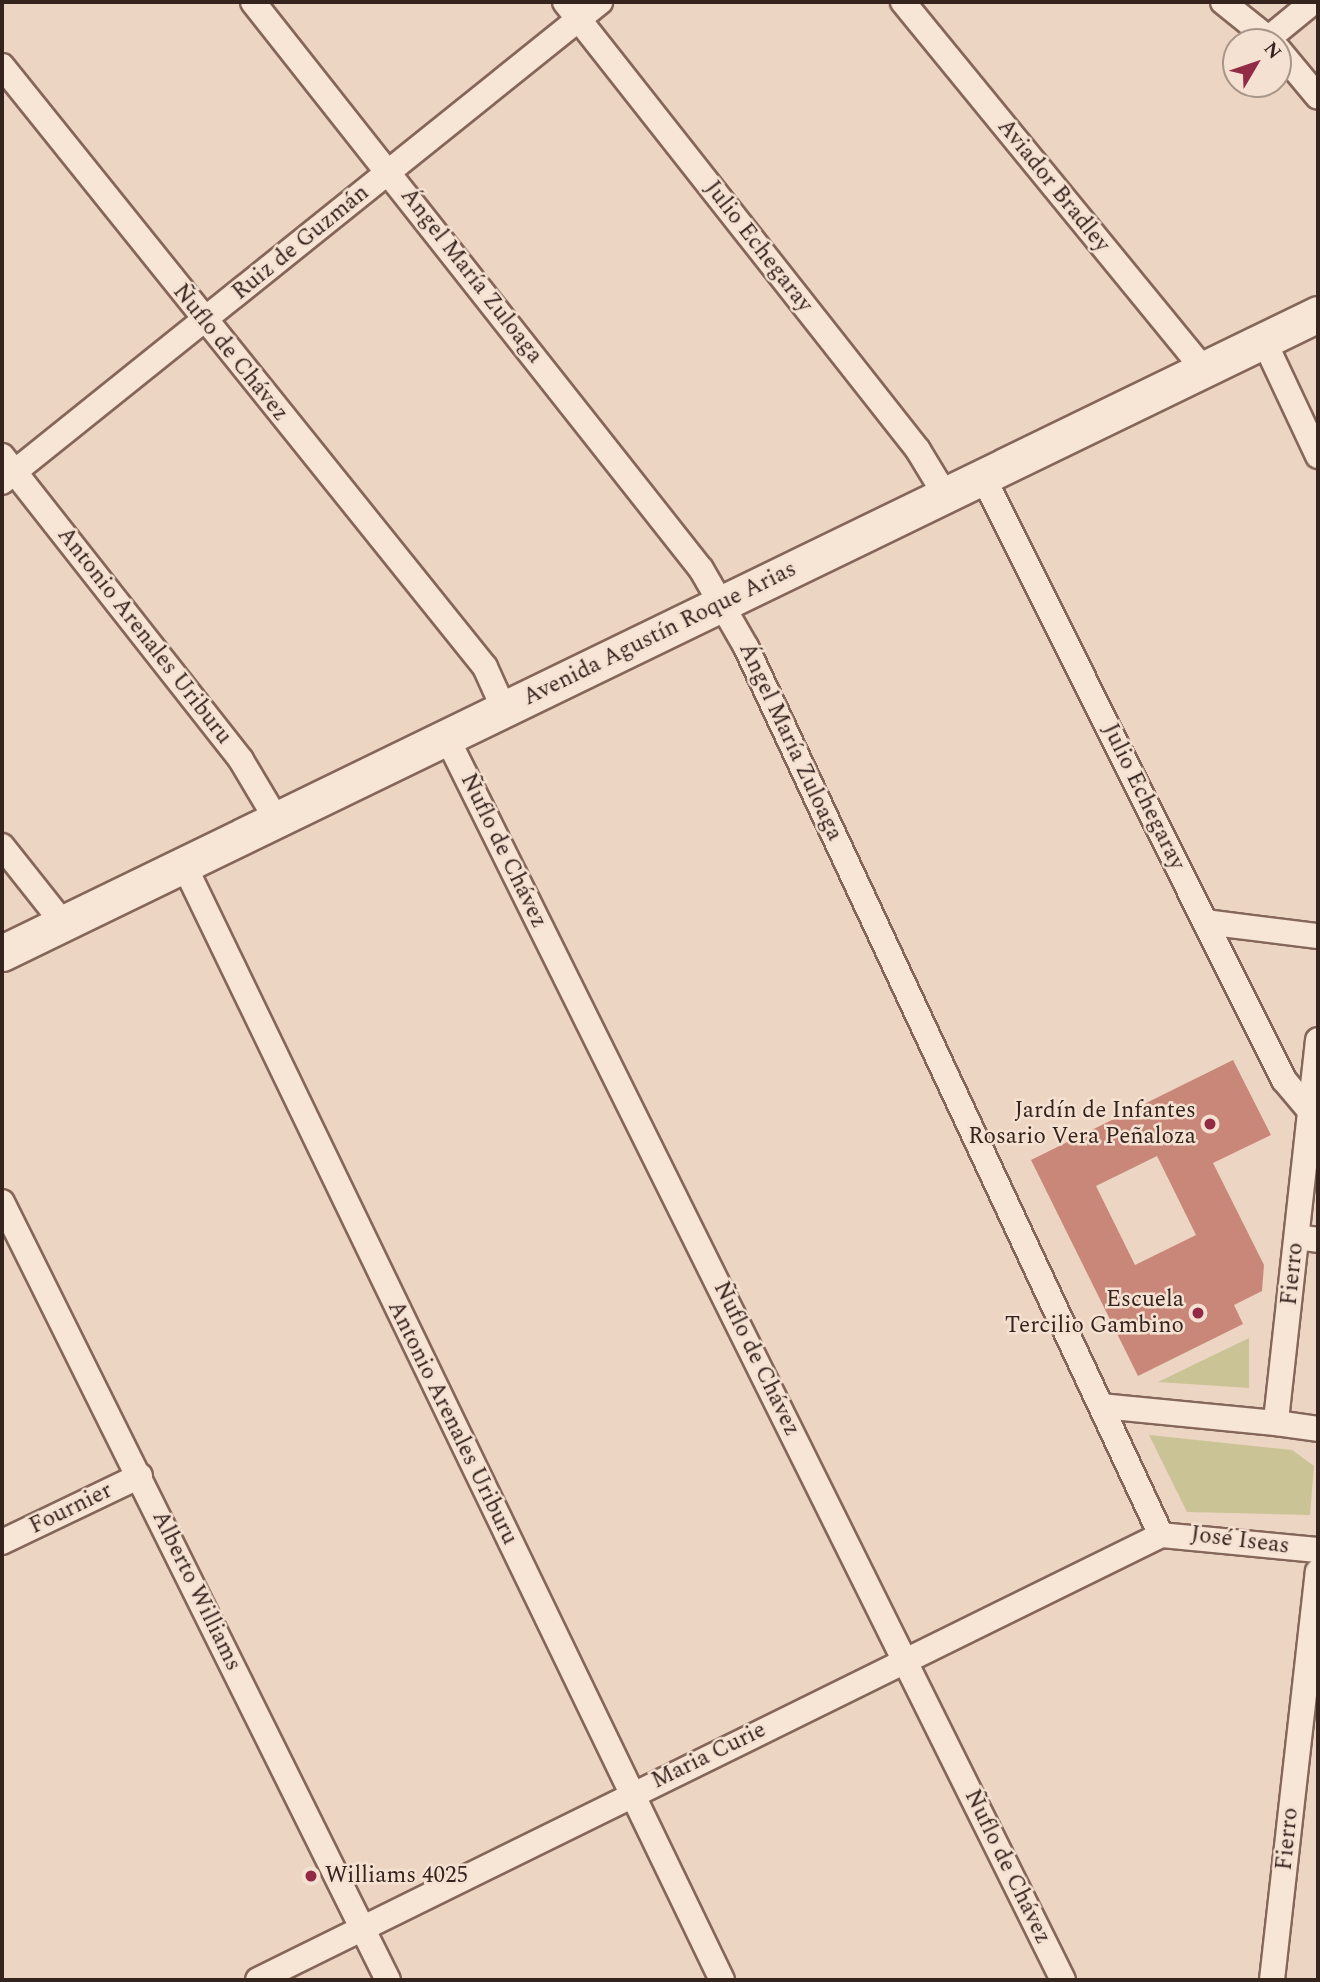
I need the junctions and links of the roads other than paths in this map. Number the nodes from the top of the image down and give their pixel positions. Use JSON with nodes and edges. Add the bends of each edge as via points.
{"nodes":[{"id":1,"x":253,"y":2,"type":"edge"},
{"id":2,"x":600,"y":2,"type":"edge"},
{"id":3,"x":903,"y":2,"type":"edge"},
{"id":4,"x":1223,"y":2,"type":"edge"},
{"id":5,"x":1312,"y":2,"type":"edge"},
{"id":6,"x":572,"y":10,"type":"edge"},
{"id":7,"x":1255,"y":28,"type":"edge"},
{"id":8,"x":1287,"y":28,"type":"edge"},
{"id":9,"x":2,"y":66,"type":"edge"},
{"id":10,"x":1292,"y":66,"type":"edge"},
{"id":11,"x":1318,"y":97,"type":"edge"},
{"id":12,"x":390,"y":171,"type":"junction"},
{"id":13,"x":1318,"y":314,"type":"edge"},
{"id":14,"x":205,"y":322,"type":"junction"},
{"id":15,"x":1264,"y":341,"type":"junction"},
{"id":16,"x":1204,"y":370,"type":"junction"},
{"id":17,"x":1318,"y":456,"type":"edge"},
{"id":18,"x":6,"y":470,"type":"edge"},
{"id":19,"x":983,"y":477,"type":"junction"},
{"id":20,"x":946,"y":496,"type":"junction"},
{"id":21,"x":720,"y":604,"type":"junction"},
{"id":22,"x":504,"y":709,"type":"junction"},
{"id":23,"x":447,"y":738,"type":"junction"},
{"id":24,"x":278,"y":822,"type":"junction"},
{"id":25,"x":2,"y":846,"type":"edge"},
{"id":26,"x":184,"y":865,"type":"junction"},
{"id":27,"x":1205,"y":922,"type":"junction"},
{"id":28,"x":63,"y":923,"type":"junction"},
{"id":29,"x":1318,"y":936,"type":"edge"},
{"id":30,"x":2,"y":953,"type":"edge"},
{"id":31,"x":1318,"y":1040,"type":"edge"},
{"id":32,"x":1310,"y":1111,"type":"junction"},
{"id":33,"x":2,"y":1202,"type":"edge"},
{"id":34,"x":1308,"y":1239,"type":"edge"},
{"id":35,"x":1101,"y":1405,"type":"junction"},
{"id":36,"x":1276,"y":1423,"type":"junction"},
{"id":37,"x":1318,"y":1429,"type":"edge"},
{"id":38,"x":140,"y":1476,"type":"junction"},
{"id":39,"x":1161,"y":1535,"type":"junction"},
{"id":40,"x":2,"y":1542,"type":"edge"},
{"id":41,"x":1318,"y":1550,"type":"edge"},
{"id":42,"x":1318,"y":1572,"type":"edge"},
{"id":43,"x":905,"y":1659,"type":"junction"},
{"id":44,"x":630,"y":1795,"type":"junction"},
{"id":45,"x":362,"y":1927,"type":"junction"},
{"id":46,"x":258,"y":1980,"type":"edge"},
{"id":47,"x":388,"y":1980,"type":"edge"},
{"id":48,"x":722,"y":1980,"type":"edge"},
{"id":49,"x":1063,"y":1980,"type":"edge"},
{"id":50,"x":1272,"y":1980,"type":"edge"}],
"edges":[{"from":1,"to":12,"type":"street","name":"Ángel María Zuloaga"},
{"from":2,"to":6,"type":"street","name":"Ruiz de Guzmán"},
{"from":3,"to":16,"type":"street","name":"Aviador Bradley"},
{"from":4,"to":7,"type":"street"},
{"from":5,"to":8,"type":"street"},
{"from":6,"to":12,"type":"street","name":"Ruiz de Guzmán"},
{"from":6,"to":20,"type":"street","name":"Julio Echegaray","via":[[918,450]]},
{"from":9,"to":14,"type":"street","name":"Ñuflo de Chávez"},
{"from":10,"to":11,"type":"street"},
{"from":12,"to":14,"type":"street","name":"Ruiz de Guzmán"},
{"from":12,"to":21,"type":"street","name":"Ángel María Zuloaga","via":[[701,569]]},
{"from":13,"to":15,"type":"main road","name":"Avenida Agustín Roque Arias"},
{"from":14,"to":18,"type":"street","name":"Ruiz de Guzmán"},
{"from":14,"to":22,"type":"street","name":"Ñuflo de Chávez","via":[[485,667]]},
{"from":15,"to":16,"type":"main road","name":"Avenida Agustín Roque Arias"},
{"from":15,"to":17,"type":"street"},
{"from":16,"to":19,"type":"main road","name":"Avenida Agustín Roque Arias"},
{"from":18,"to":24,"type":"street","name":"Antonio Arenales Uriburu","via":[[241,760]]},
{"from":19,"to":20,"type":"main road","name":"Avenida Agustín Roque Arias"},
{"from":19,"to":27,"type":"street","name":"Julio Echegaray"},
{"from":20,"to":21,"type":"main road","name":"Avenida Agustín Roque Arias"},
{"from":21,"to":22,"type":"main road","name":"Avenida Agustín Roque Arias"},
{"from":21,"to":35,"type":"street","name":"Ángel María Zuloaga","via":[[746,647]]},
{"from":22,"to":23,"type":"main road","name":"Avenida Agustín Roque Arias"},
{"from":23,"to":24,"type":"main road","name":"Avenida Agustín Roque Arias"},
{"from":23,"to":43,"type":"street","name":"Ñuflo de Chávez"},
{"from":24,"to":26,"type":"main road","name":"Avenida Agustín Roque Arias"},
{"from":25,"to":28,"type":"street"},
{"from":26,"to":28,"type":"main road","name":"Avenida Agustín Roque Arias"},
{"from":26,"to":44,"type":"street","name":"Antonio Arenales Uriburu"},
{"from":27,"to":29,"type":"street"},
{"from":27,"to":32,"type":"street","name":"Julio Echegaray","via":[[1284,1080]]},
{"from":28,"to":30,"type":"main road","name":"Avenida Agustín Roque Arias"},
{"from":31,"to":32,"type":"street","name":"Fierro"},
{"from":32,"to":34,"type":"street","name":"Fierro"},
{"from":33,"to":38,"type":"street","name":"Alberto Williams"},
{"from":34,"to":36,"type":"street","name":"Fierro"},
{"from":35,"to":36,"type":"street"},
{"from":35,"to":39,"type":"street","name":"Ángel María Zuloaga"},
{"from":36,"to":37,"type":"street"},
{"from":38,"to":40,"type":"street","name":"Fournier"},
{"from":38,"to":45,"type":"street","name":"Alberto Williams"},
{"from":39,"to":41,"type":"street","name":"José Iseas"},
{"from":39,"to":43,"type":"street","name":"Maria Curie"},
{"from":42,"to":50,"type":"street","name":"Fierro"},
{"from":43,"to":44,"type":"street","name":"Maria Curie"},
{"from":43,"to":49,"type":"street","name":"Ñuflo de Chávez"},
{"from":44,"to":45,"type":"street","name":"Maria Curie"},
{"from":44,"to":48,"type":"street","name":"Antonio Arenales Uriburu"},
{"from":45,"to":46,"type":"street","name":"Maria Curie"},
{"from":45,"to":47,"type":"street","name":"Alberto Williams"}]}
